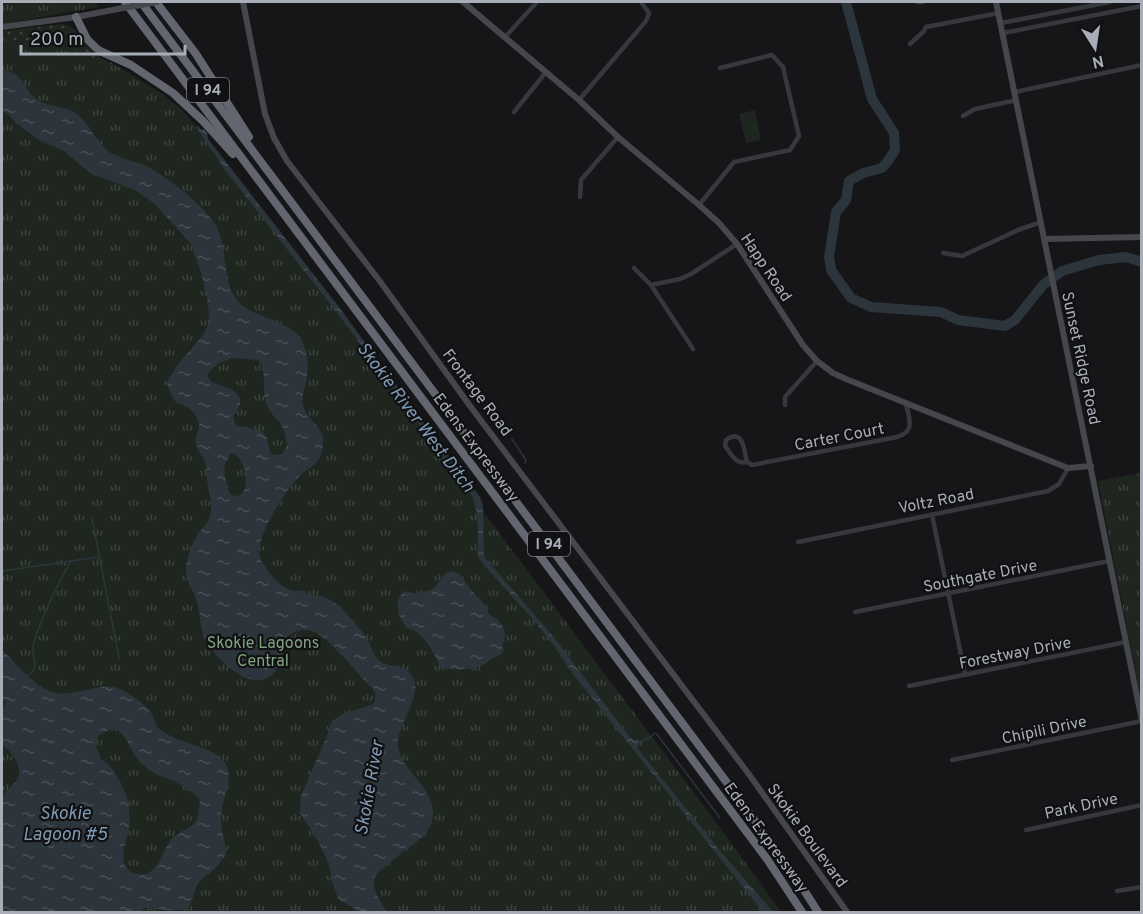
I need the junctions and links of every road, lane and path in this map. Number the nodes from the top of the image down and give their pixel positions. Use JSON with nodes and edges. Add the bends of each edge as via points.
{"nodes":[{"id":1,"x":124,"y":2,"type":"edge"},
{"id":2,"x":141,"y":2,"type":"edge"},
{"id":3,"x":156,"y":2,"type":"edge"},
{"id":4,"x":243,"y":2,"type":"edge"},
{"id":5,"x":463,"y":2,"type":"edge"},
{"id":6,"x":537,"y":2,"type":"edge"},
{"id":7,"x":642,"y":2,"type":"edge"},
{"id":8,"x":917,"y":2,"type":"edge"},
{"id":9,"x":923,"y":2,"type":"edge"},
{"id":10,"x":996,"y":2,"type":"edge"},
{"id":11,"x":1110,"y":2,"type":"edge"},
{"id":12,"x":1142,"y":6,"type":"edge"},
{"id":13,"x":999,"y":13,"type":"junction"},
{"id":14,"x":76,"y":17,"type":"junction"},
{"id":15,"x":1001,"y":23,"type":"junction"},
{"id":16,"x":2,"y":27,"type":"edge"},
{"id":17,"x":1003,"y":33,"type":"junction"},
{"id":18,"x":505,"y":38,"type":"junction"},
{"id":19,"x":910,"y":44,"type":"dead end"},
{"id":20,"x":1142,"y":65,"type":"edge"},
{"id":21,"x":720,"y":68,"type":"dead end"},
{"id":22,"x":546,"y":72,"type":"junction"},
{"id":23,"x":1016,"y":96,"type":"junction"},
{"id":24,"x":579,"y":100,"type":"junction"},
{"id":25,"x":514,"y":112,"type":"dead end"},
{"id":26,"x":963,"y":116,"type":"dead end"},
{"id":27,"x":618,"y":137,"type":"junction"},
{"id":28,"x":275,"y":178,"type":"junction"},
{"id":29,"x":263,"y":186,"type":"junction"},
{"id":30,"x":580,"y":197,"type":"dead end"},
{"id":31,"x":699,"y":204,"type":"junction"},
{"id":32,"x":1041,"y":222,"type":"junction"},
{"id":33,"x":1142,"y":237,"type":"edge"},
{"id":34,"x":1044,"y":239,"type":"junction"},
{"id":35,"x":737,"y":244,"type":"junction"},
{"id":36,"x":943,"y":253,"type":"dead end"},
{"id":37,"x":634,"y":268,"type":"dead end"},
{"id":38,"x":651,"y":285,"type":"junction"},
{"id":39,"x":693,"y":349,"type":"dead end"},
{"id":40,"x":817,"y":361,"type":"junction"},
{"id":41,"x":906,"y":403,"type":"junction"},
{"id":42,"x":784,"y":405,"type":"dead end"},
{"id":43,"x":747,"y":462,"type":"junction"},
{"id":44,"x":1091,"y":466,"type":"junction"},
{"id":45,"x":1068,"y":468,"type":"junction"},
{"id":46,"x":932,"y":515,"type":"junction"},
{"id":47,"x":798,"y":542,"type":"dead end"},
{"id":48,"x":1109,"y":561,"type":"junction"},
{"id":49,"x":949,"y":593,"type":"junction"},
{"id":50,"x":855,"y":612,"type":"dead end"},
{"id":51,"x":1126,"y":642,"type":"junction"},
{"id":52,"x":965,"y":674,"type":"junction"},
{"id":53,"x":909,"y":686,"type":"dead end"},
{"id":54,"x":1142,"y":721,"type":"edge"},
{"id":55,"x":952,"y":760,"type":"dead end"},
{"id":56,"x":748,"y":773,"type":"joint"},
{"id":57,"x":1142,"y":804,"type":"edge"},
{"id":58,"x":1026,"y":830,"type":"dead end"},
{"id":59,"x":1142,"y":887,"type":"edge"},
{"id":60,"x":1117,"y":891,"type":"dead end"},
{"id":61,"x":802,"y":912,"type":"edge"},
{"id":62,"x":818,"y":912,"type":"edge"},
{"id":63,"x":847,"y":912,"type":"edge"}],
"edges":[{"from":1,"to":29,"type":"highway","name":"Edens Expressway","number":"I 94"},
{"from":2,"to":28,"type":"highway","name":"Edens Expressway","number":"I 94"},
{"from":3,"to":14,"type":"street","bridge":true},
{"from":3,"to":28,"type":"highway","via":[[196,54]]},
{"from":4,"to":56,"type":"street","name":"Frontage Road","via":[[266,114],[286,161]]},
{"from":5,"to":18,"type":"street","name":"Happ Road"},
{"from":6,"to":18,"type":"street"},
{"from":7,"to":24,"type":"street","via":[[649,13],[646,21]]},
{"from":8,"to":9,"type":"street"},
{"from":10,"to":13,"type":"street","name":"Sunset Ridge Road"},
{"from":11,"to":15,"type":"street"},
{"from":12,"to":17,"type":"street"},
{"from":13,"to":15,"type":"street","name":"Sunset Ridge Road"},
{"from":13,"to":19,"type":"street","via":[[926,27]]},
{"from":14,"to":16,"type":"street"},
{"from":14,"to":29,"type":"highway","via":[[87,39],[100,51],[131,65],[173,93]]},
{"from":15,"to":17,"type":"street","name":"Sunset Ridge Road"},
{"from":17,"to":23,"type":"street","name":"Sunset Ridge Road"},
{"from":18,"to":22,"type":"street","name":"Happ Road"},
{"from":20,"to":23,"type":"street"},
{"from":21,"to":31,"type":"street","via":[[772,55],[783,67],[799,136],[790,150],[734,162]]},
{"from":22,"to":24,"type":"street","name":"Happ Road"},
{"from":22,"to":25,"type":"street"},
{"from":23,"to":26,"type":"street"},
{"from":23,"to":32,"type":"street","name":"Sunset Ridge Road"},
{"from":24,"to":27,"type":"street","name":"Happ Road"},
{"from":27,"to":30,"type":"street","via":[[581,180]]},
{"from":27,"to":31,"type":"street","name":"Happ Road"},
{"from":28,"to":62,"type":"highway","name":"Edens Expressway","number":"I 94","via":[[731,788]]},
{"from":29,"to":61,"type":"highway","name":"Edens Expressway","number":"I 94"},
{"from":31,"to":35,"type":"street","name":"Happ Road"},
{"from":32,"to":34,"type":"street","name":"Sunset Ridge Road"},
{"from":32,"to":36,"type":"street","via":[[962,256]]},
{"from":33,"to":34,"type":"street"},
{"from":34,"to":44,"type":"street","name":"Sunset Ridge Road"},
{"from":35,"to":38,"type":"street","via":[[691,274]]},
{"from":35,"to":40,"type":"street","name":"Happ Road"},
{"from":37,"to":38,"type":"street"},
{"from":38,"to":39,"type":"street"},
{"from":40,"to":41,"type":"street","name":"Happ Road","via":[[846,379]]},
{"from":40,"to":42,"type":"street","via":[[785,397]]},
{"from":41,"to":43,"type":"street","name":"Carter Court","via":[[910,425],[906,434],[752,465]]},
{"from":41,"to":45,"type":"street","name":"Happ Road"},
{"from":43,"to":43,"type":"street","via":[[737,461],[725,446],[726,440],[741,440]]},
{"from":44,"to":45,"type":"street","name":"Happ Road"},
{"from":44,"to":48,"type":"street","name":"Sunset Ridge Road"},
{"from":45,"to":46,"type":"street","name":"Voltz Road","via":[[1059,484],[1048,491]]},
{"from":46,"to":47,"type":"street","name":"Voltz Road"},
{"from":46,"to":49,"type":"street"},
{"from":48,"to":49,"type":"street","name":"Southgate Drive"},
{"from":48,"to":51,"type":"street","name":"Sunset Ridge Road"},
{"from":49,"to":50,"type":"street","name":"Southgate Drive"},
{"from":49,"to":52,"type":"street"},
{"from":51,"to":52,"type":"street","name":"Forestway Drive"},
{"from":51,"to":54,"type":"street","name":"Sunset Ridge Road"},
{"from":52,"to":53,"type":"street","name":"Forestway Drive"},
{"from":54,"to":55,"type":"street","name":"Chipili Drive"},
{"from":56,"to":63,"type":"street","name":"Skokie Boulevard"},
{"from":57,"to":58,"type":"street","name":"Park Drive"},
{"from":59,"to":60,"type":"street"}]}
